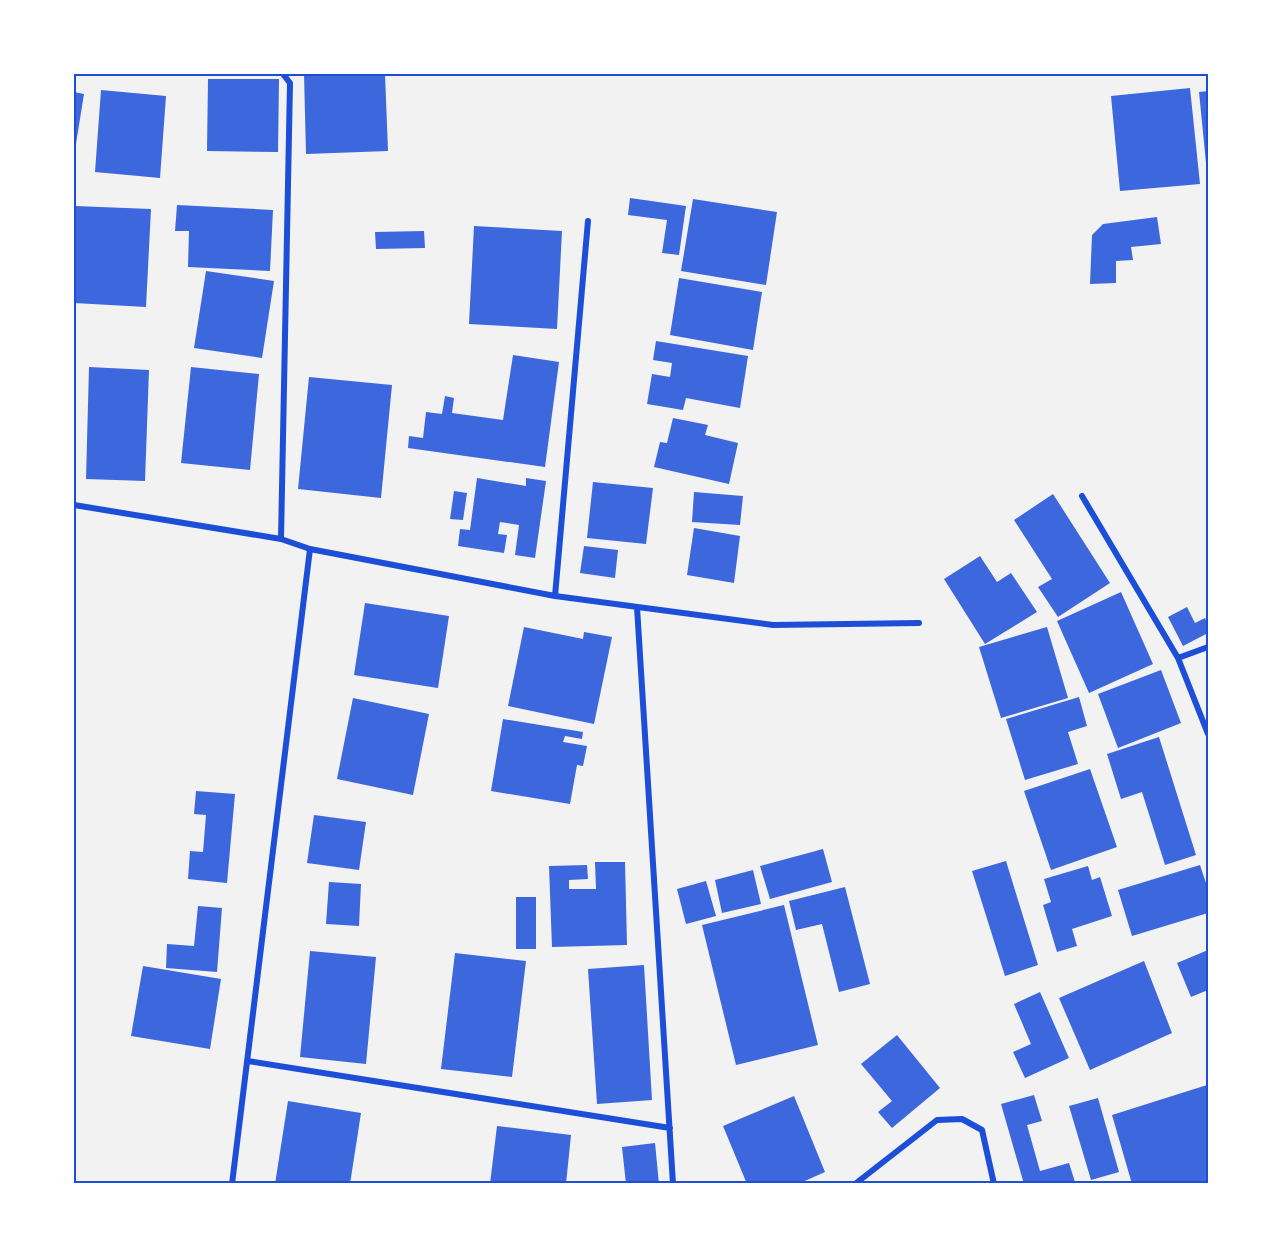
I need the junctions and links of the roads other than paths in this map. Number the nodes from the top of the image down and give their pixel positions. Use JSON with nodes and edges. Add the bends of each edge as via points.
{"nodes":[{"id":1,"x":283,"y":74,"type":"edge"},
{"id":2,"x":588,"y":221,"type":"dead end"},
{"id":3,"x":1082,"y":496,"type":"dead end"},
{"id":4,"x":74,"y":506,"type":"edge"},
{"id":5,"x":280,"y":539,"type":"junction"},
{"id":6,"x":310,"y":549,"type":"junction"},
{"id":7,"x":555,"y":596,"type":"junction"},
{"id":8,"x":637,"y":607,"type":"junction"},
{"id":9,"x":919,"y":623,"type":"dead end"},
{"id":10,"x":1209,"y":647,"type":"edge"},
{"id":11,"x":1178,"y":658,"type":"junction"},
{"id":12,"x":1209,"y":734,"type":"edge"},
{"id":13,"x":248,"y":1061,"type":"junction"},
{"id":14,"x":670,"y":1128,"type":"junction"},
{"id":15,"x":232,"y":1184,"type":"edge"},
{"id":16,"x":673,"y":1184,"type":"edge"},
{"id":17,"x":855,"y":1184,"type":"edge"},
{"id":18,"x":994,"y":1184,"type":"edge"}],
"edges":[{"from":1,"to":5,"type":"street","via":[[290,83]]},
{"from":2,"to":7,"type":"street"},
{"from":3,"to":11,"type":"street"},
{"from":4,"to":5,"type":"street"},
{"from":5,"to":6,"type":"street"},
{"from":6,"to":7,"type":"street"},
{"from":6,"to":13,"type":"street"},
{"from":7,"to":8,"type":"street"},
{"from":8,"to":9,"type":"street","via":[[773,625]]},
{"from":8,"to":14,"type":"street"},
{"from":10,"to":11,"type":"street"},
{"from":11,"to":12,"type":"street"},
{"from":13,"to":14,"type":"street"},
{"from":13,"to":15,"type":"street"},
{"from":14,"to":16,"type":"street"},
{"from":17,"to":18,"type":"street","via":[[937,1120],[963,1119],[982,1130]]}]}
